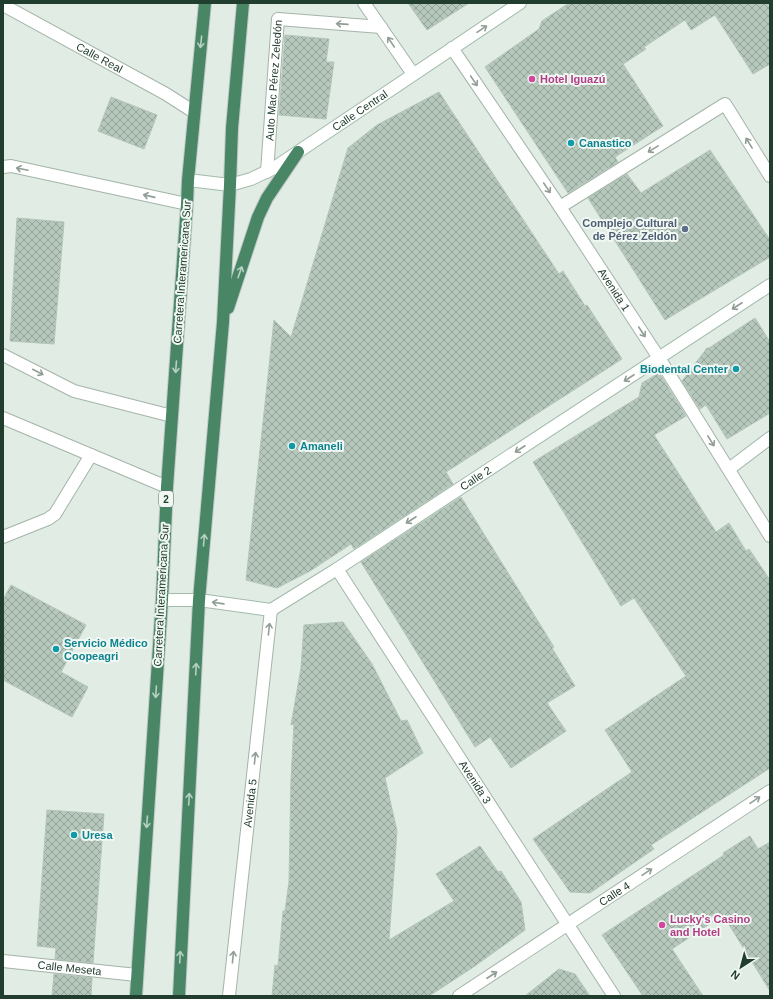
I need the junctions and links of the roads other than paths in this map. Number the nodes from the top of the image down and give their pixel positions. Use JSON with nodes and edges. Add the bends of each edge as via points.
{"nodes":[{"id":1,"x":205,"y":3,"type":"edge"},
{"id":2,"x":243,"y":3,"type":"edge"},
{"id":3,"x":364,"y":3,"type":"edge"},
{"id":4,"x":520,"y":3,"type":"edge"},
{"id":5,"x":3,"y":6,"type":"edge"},
{"id":6,"x":381,"y":27,"type":"junction"},
{"id":7,"x":452,"y":48,"type":"junction"},
{"id":8,"x":413,"y":74,"type":"junction"},
{"id":9,"x":194,"y":112,"type":"junction"},
{"id":10,"x":298,"y":152,"type":"junction"},
{"id":11,"x":3,"y":167,"type":"edge"},
{"id":12,"x":267,"y":172,"type":"junction"},
{"id":13,"x":770,"y":176,"type":"edge"},
{"id":14,"x":188,"y":180,"type":"junction"},
{"id":15,"x":230,"y":185,"type":"junction"},
{"id":16,"x":187,"y":204,"type":"junction"},
{"id":17,"x":560,"y":207,"type":"junction"},
{"id":18,"x":770,"y":285,"type":"edge"},
{"id":19,"x":223,"y":322,"type":"junction"},
{"id":20,"x":3,"y":355,"type":"edge"},
{"id":21,"x":659,"y":358,"type":"junction"},
{"id":22,"x":172,"y":416,"type":"junction"},
{"id":23,"x":3,"y":418,"type":"edge"},
{"id":24,"x":770,"y":438,"type":"edge"},
{"id":25,"x":91,"y":455,"type":"junction"},
{"id":26,"x":729,"y":469,"type":"junction"},
{"id":27,"x":167,"y":487,"type":"junction"},
{"id":28,"x":770,"y":536,"type":"edge"},
{"id":29,"x":3,"y":537,"type":"edge"},
{"id":30,"x":337,"y":569,"type":"junction"},
{"id":31,"x":162,"y":600,"type":"junction"},
{"id":32,"x":199,"y":600,"type":"junction"},
{"id":33,"x":271,"y":610,"type":"junction"},
{"id":34,"x":770,"y":791,"type":"edge"},
{"id":35,"x":568,"y":925,"type":"junction"},
{"id":36,"x":3,"y":961,"type":"edge"},
{"id":37,"x":137,"y":975,"type":"junction"},
{"id":38,"x":136,"y":996,"type":"edge"},
{"id":39,"x":179,"y":996,"type":"edge"},
{"id":40,"x":229,"y":996,"type":"edge"},
{"id":41,"x":459,"y":996,"type":"edge"},
{"id":42,"x":614,"y":996,"type":"edge"}],
"edges":[{"from":1,"to":9,"type":"highway","name":"Carretera Interamericana Sur","number":"2","one_way":true},
{"from":2,"to":15,"type":"highway","via":[[232,128]]},
{"from":3,"to":6,"type":"street"},
{"from":7,"to":4,"type":"street","name":"Calle Central","one_way":true},
{"from":5,"to":9,"type":"street","name":"Calle Real","via":[[166,94]]},
{"from":8,"to":6,"type":"street","one_way":true},
{"from":6,"to":12,"type":"street","name":"Auto Mac Pérez Zeledón","one_way":true,"via":[[278,19]]},
{"from":7,"to":8,"type":"street","name":"Calle Central"},
{"from":7,"to":17,"type":"street","name":"Avenida 1","one_way":true},
{"from":8,"to":10,"type":"street","name":"Calle Central"},
{"from":9,"to":14,"type":"highway","name":"Carretera Interamericana Sur","number":"2"},
{"from":10,"to":12,"type":"street","name":"Calle Central"},
{"from":19,"to":10,"type":"highway","one_way":true,"via":[[258,217],[267,198]]},
{"from":16,"to":11,"type":"street","one_way":true,"via":[[11,166]]},
{"from":12,"to":15,"type":"street","name":"Calle Central"},
{"from":13,"to":17,"type":"street","one_way":true,"via":[[725,104]]},
{"from":14,"to":15,"type":"street","name":"Calle Central"},
{"from":14,"to":16,"type":"highway","name":"Carretera Interamericana Sur","number":"2"},
{"from":15,"to":19,"type":"highway"},
{"from":16,"to":22,"type":"highway","name":"Carretera Interamericana Sur","number":"2","one_way":true},
{"from":17,"to":21,"type":"street","name":"Avenida 1","one_way":true},
{"from":18,"to":21,"type":"street","name":"Calle 2","one_way":true},
{"from":32,"to":19,"type":"highway","one_way":true},
{"from":20,"to":22,"type":"street","one_way":true,"via":[[74,391]]},
{"from":21,"to":26,"type":"street","name":"Avenida 1","one_way":true},
{"from":21,"to":30,"type":"street","name":"Calle 2","one_way":true},
{"from":22,"to":27,"type":"highway","name":"Carretera Interamericana Sur","number":"2"},
{"from":23,"to":25,"type":"street"},
{"from":24,"to":26,"type":"street"},
{"from":25,"to":27,"type":"street"},
{"from":25,"to":29,"type":"street","via":[[55,514]]},
{"from":26,"to":28,"type":"street","name":"Avenida 1"},
{"from":27,"to":31,"type":"highway","name":"Carretera Interamericana Sur","number":"2"},
{"from":30,"to":33,"type":"street","name":"Calle 2"},
{"from":30,"to":35,"type":"street","name":"Avenida 3"},
{"from":31,"to":32,"type":"street"},
{"from":31,"to":37,"type":"highway","name":"Carretera Interamericana Sur","number":"2","one_way":true},
{"from":33,"to":32,"type":"street","one_way":true},
{"from":39,"to":32,"type":"highway","one_way":true},
{"from":40,"to":33,"type":"street","name":"Avenida 5","one_way":true},
{"from":35,"to":34,"type":"street","name":"Calle 4","one_way":true},
{"from":41,"to":35,"type":"street","name":"Calle 4","one_way":true},
{"from":35,"to":42,"type":"street","name":"Avenida 3"},
{"from":36,"to":37,"type":"street","name":"Calle Meseta"},
{"from":37,"to":38,"type":"highway","name":"Carretera Interamericana Sur","number":"2"}]}
